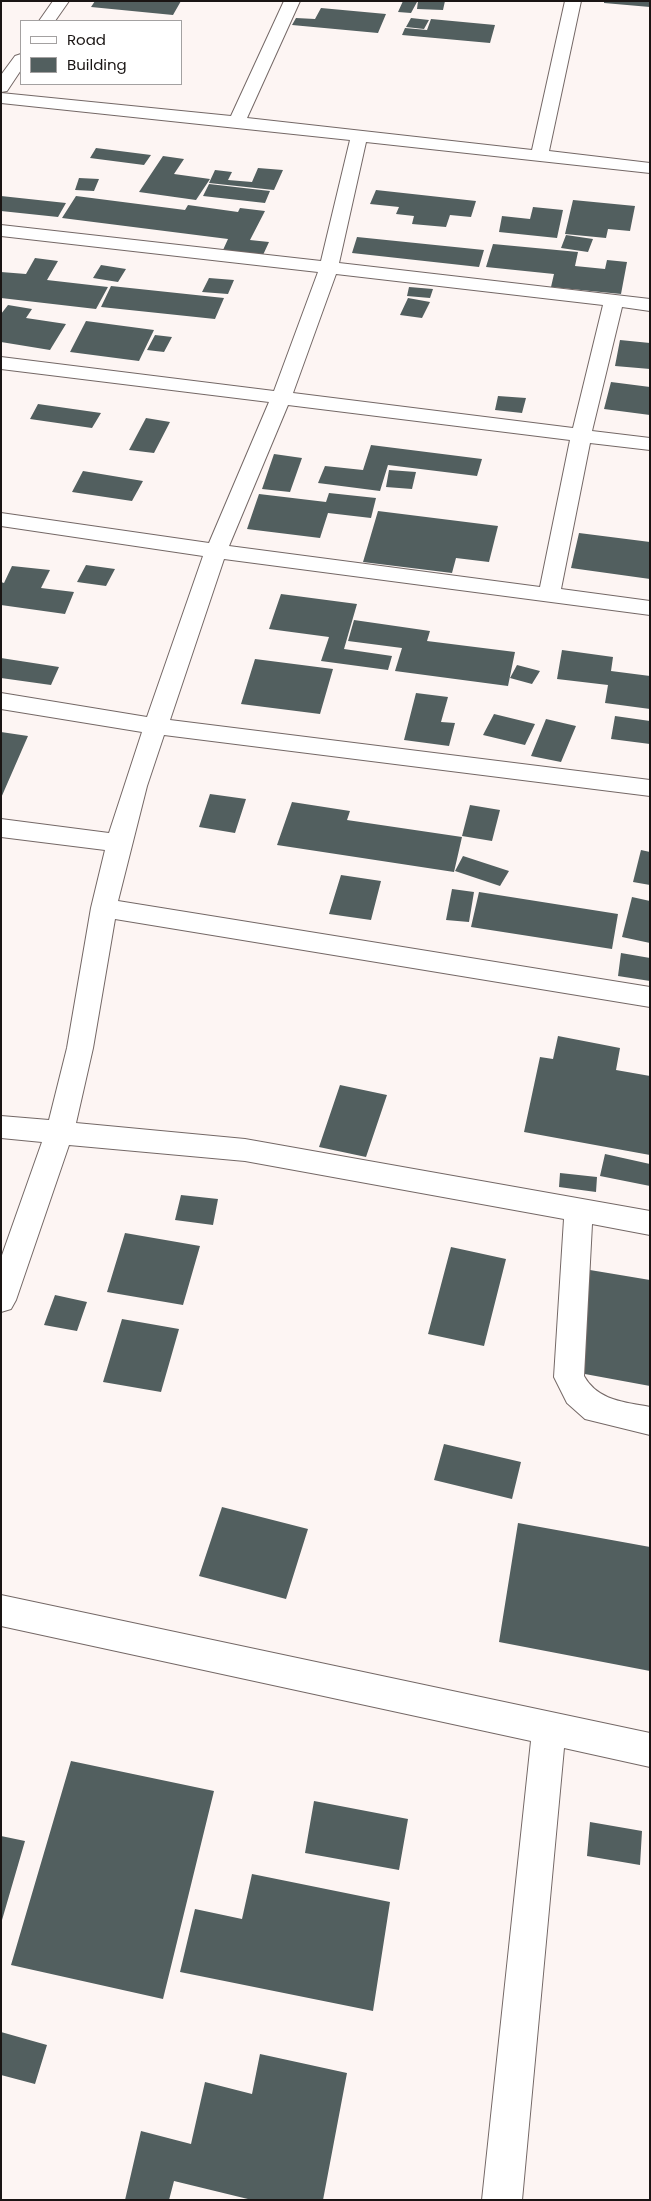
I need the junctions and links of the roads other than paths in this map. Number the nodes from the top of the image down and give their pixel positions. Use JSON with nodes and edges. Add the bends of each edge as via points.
{"nodes":[{"id":1,"x":61,"y":1,"type":"edge"},
{"id":2,"x":292,"y":1,"type":"edge"},
{"id":3,"x":573,"y":1,"type":"edge"},
{"id":4,"x":48,"y":20,"type":"edge"},
{"id":5,"x":20,"y":60,"type":"edge"},
{"id":6,"x":1,"y":87,"type":"edge"},
{"id":7,"x":1,"y":98,"type":"edge"},
{"id":8,"x":237,"y":122,"type":"junction"},
{"id":9,"x":359,"y":136,"type":"junction"},
{"id":10,"x":539,"y":156,"type":"junction"},
{"id":11,"x":650,"y":168,"type":"edge"},
{"id":12,"x":1,"y":230,"type":"edge"},
{"id":13,"x":329,"y":267,"type":"junction"},
{"id":14,"x":614,"y":301,"type":"junction"},
{"id":15,"x":650,"y":305,"type":"edge"},
{"id":16,"x":1,"y":363,"type":"edge"},
{"id":17,"x":281,"y":398,"type":"junction"},
{"id":18,"x":581,"y":436,"type":"junction"},
{"id":19,"x":650,"y":444,"type":"edge"},
{"id":20,"x":1,"y":519,"type":"edge"},
{"id":21,"x":216,"y":551,"type":"junction"},
{"id":22,"x":549,"y":596,"type":"junction"},
{"id":23,"x":650,"y":608,"type":"edge"},
{"id":24,"x":1,"y":701,"type":"edge"},
{"id":25,"x":155,"y":726,"type":"junction"},
{"id":26,"x":650,"y":788,"type":"edge"},
{"id":27,"x":1,"y":828,"type":"edge"},
{"id":28,"x":118,"y":844,"type":"junction"},
{"id":29,"x":104,"y":908,"type":"junction"},
{"id":30,"x":650,"y":997,"type":"edge"},
{"id":31,"x":1,"y":1127,"type":"edge"},
{"id":32,"x":60,"y":1131,"type":"junction"},
{"id":33,"x":579,"y":1209,"type":"junction"},
{"id":34,"x":650,"y":1222,"type":"edge"},
{"id":35,"x":1,"y":1300,"type":"edge"},
{"id":36,"x":650,"y":1421,"type":"edge"},
{"id":37,"x":1,"y":1610,"type":"edge"},
{"id":38,"x":549,"y":1729,"type":"junction"},
{"id":39,"x":650,"y":1750,"type":"edge"},
{"id":40,"x":502,"y":2200,"type":"edge"}],
"edges":[{"from":1,"to":4,"type":"street"},
{"from":2,"to":8,"type":"street"},
{"from":3,"to":10,"type":"street"},
{"from":5,"to":6,"type":"street"},
{"from":7,"to":8,"type":"street"},
{"from":8,"to":9,"type":"street"},
{"from":9,"to":10,"type":"street"},
{"from":9,"to":13,"type":"street"},
{"from":10,"to":11,"type":"street"},
{"from":12,"to":13,"type":"street"},
{"from":13,"to":14,"type":"street"},
{"from":13,"to":17,"type":"street"},
{"from":14,"to":15,"type":"street"},
{"from":14,"to":18,"type":"street"},
{"from":16,"to":17,"type":"street"},
{"from":17,"to":18,"type":"street"},
{"from":17,"to":21,"type":"street"},
{"from":18,"to":19,"type":"street"},
{"from":18,"to":22,"type":"street"},
{"from":20,"to":21,"type":"street"},
{"from":21,"to":22,"type":"street"},
{"from":21,"to":25,"type":"street"},
{"from":22,"to":23,"type":"street"},
{"from":24,"to":25,"type":"street"},
{"from":25,"to":26,"type":"street"},
{"from":25,"to":28,"type":"street"},
{"from":27,"to":28,"type":"street"},
{"from":28,"to":29,"type":"street"},
{"from":29,"to":30,"type":"street"},
{"from":29,"to":32,"type":"street","via":[[80,1048]]},
{"from":31,"to":32,"type":"street"},
{"from":32,"to":33,"type":"street","via":[[245,1150]]},
{"from":32,"to":35,"type":"street"},
{"from":33,"to":34,"type":"street"},
{"from":33,"to":36,"type":"street","via":[[569,1377],[578,1394],[596,1408]]},
{"from":37,"to":38,"type":"street"},
{"from":38,"to":39,"type":"street"},
{"from":38,"to":40,"type":"street"}]}
